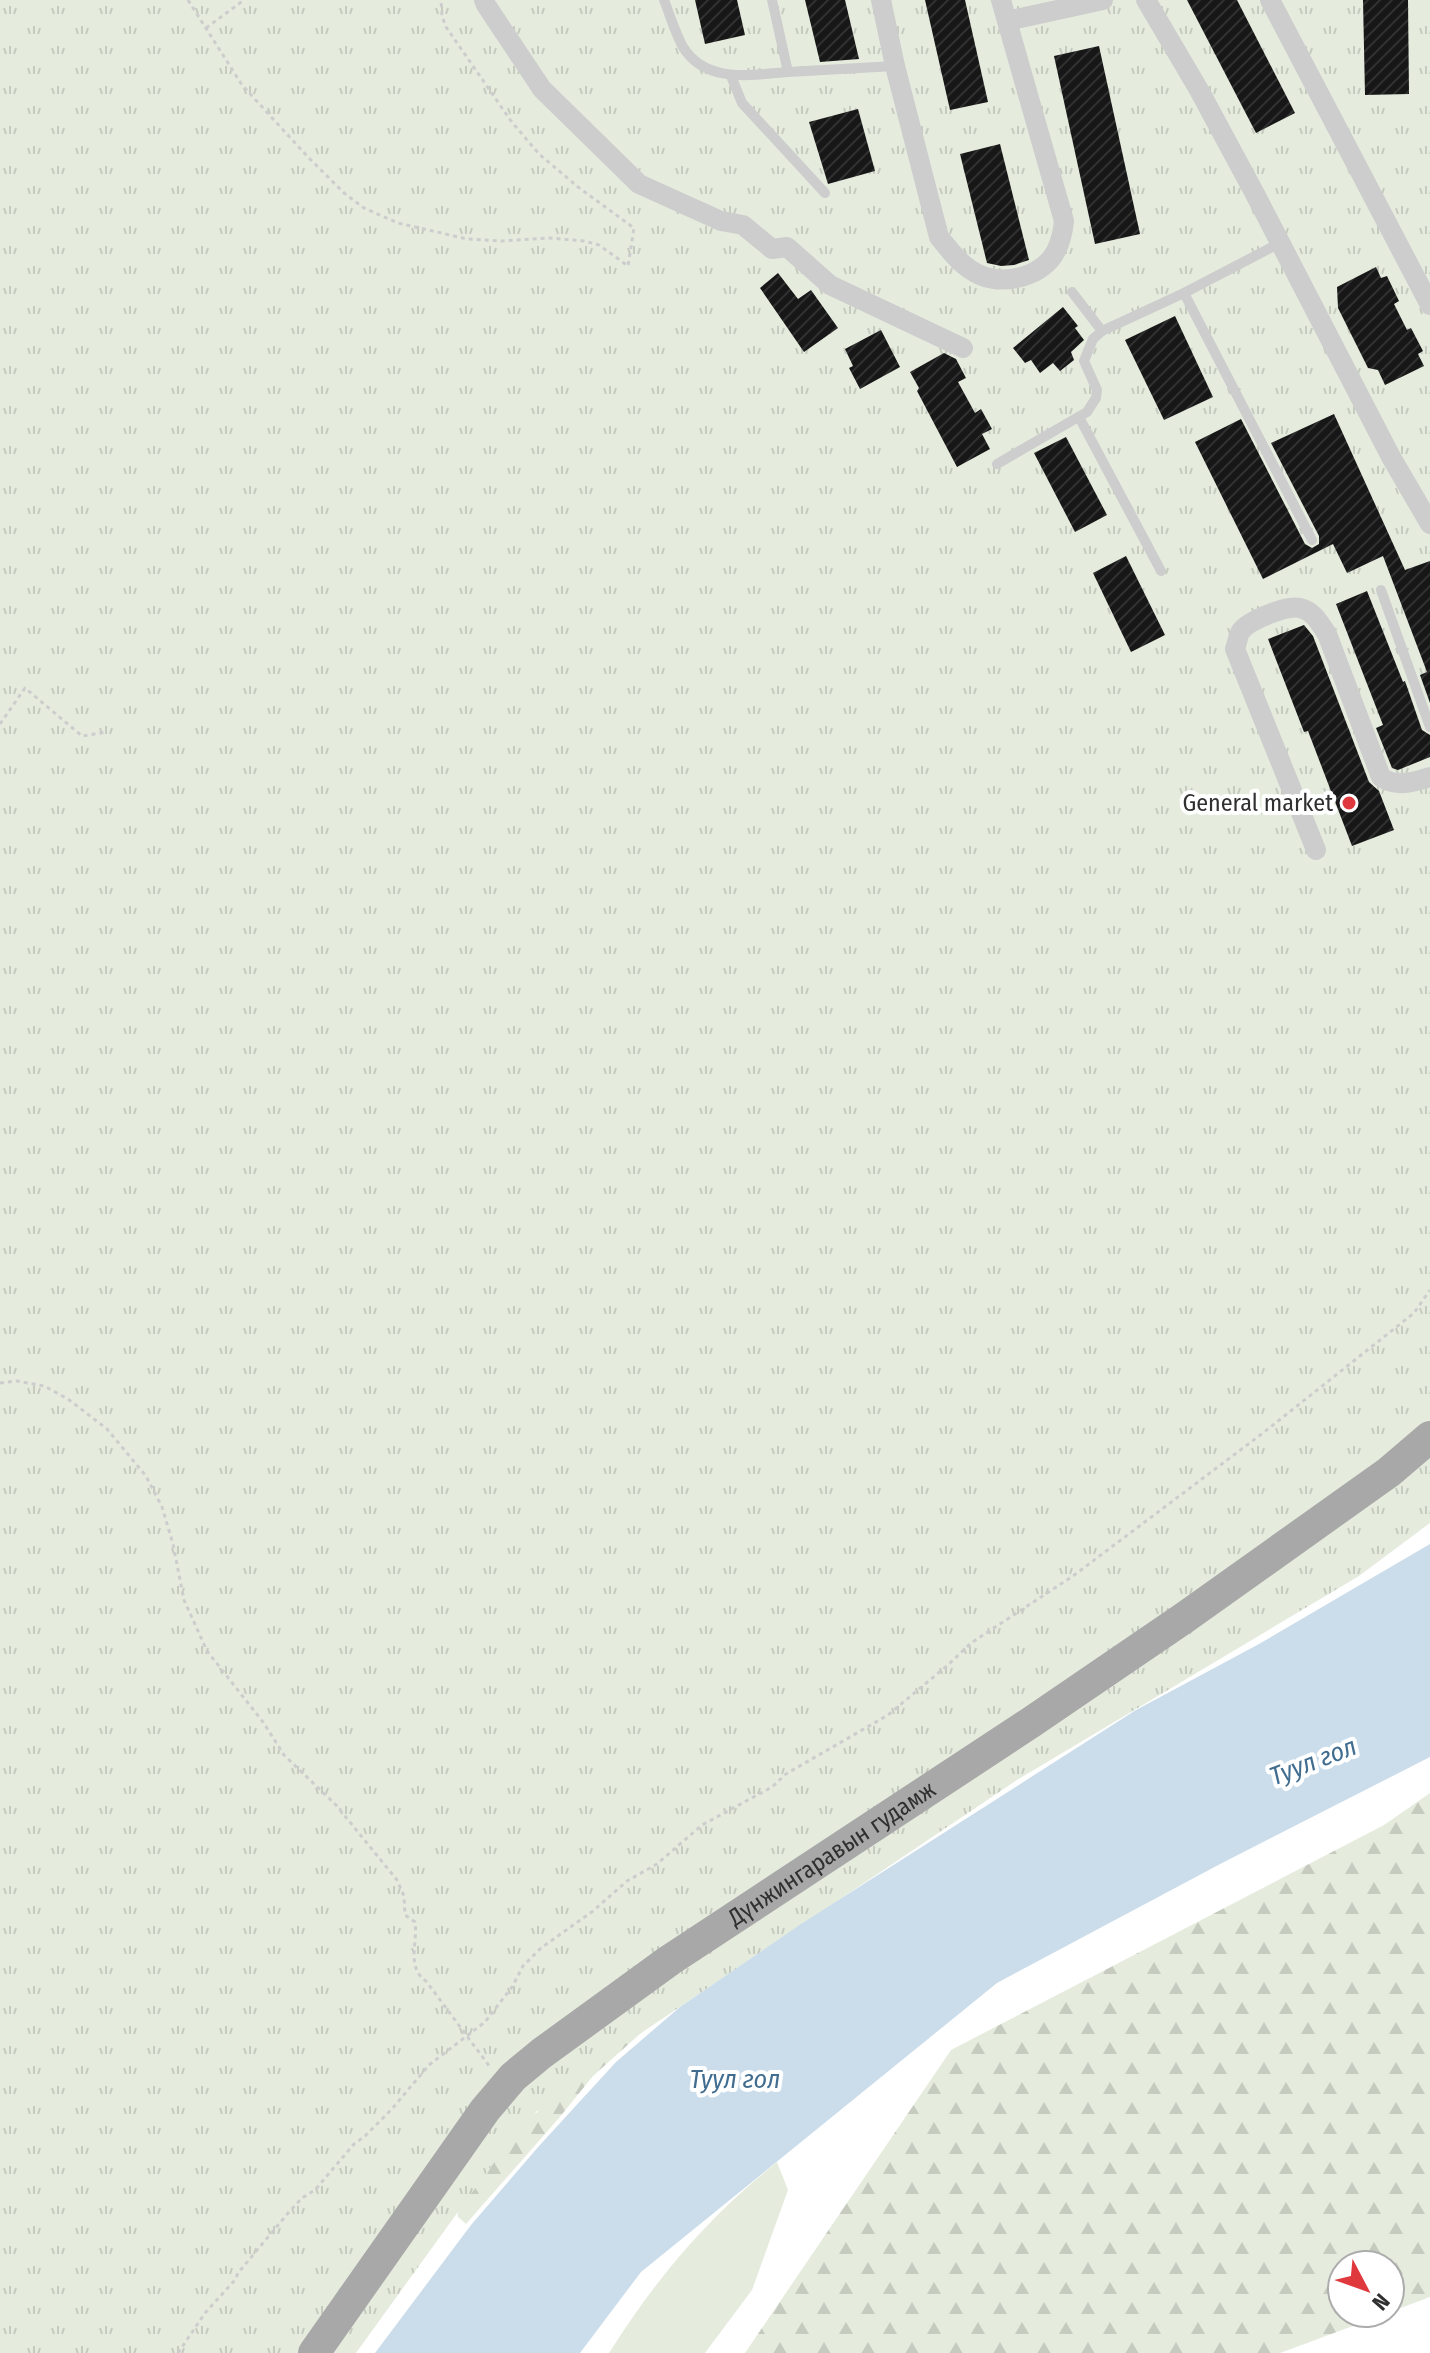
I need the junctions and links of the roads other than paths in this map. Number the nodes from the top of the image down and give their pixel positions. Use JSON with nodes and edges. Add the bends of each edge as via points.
{"nodes":[{"id":1,"x":484,"y":0,"type":"edge"},
{"id":2,"x":664,"y":0,"type":"edge"},
{"id":3,"x":772,"y":0,"type":"edge"},
{"id":4,"x":881,"y":0,"type":"edge"},
{"id":5,"x":1001,"y":0,"type":"edge"},
{"id":6,"x":1103,"y":0,"type":"edge"},
{"id":7,"x":1146,"y":0,"type":"edge"},
{"id":8,"x":1270,"y":0,"type":"edge"},
{"id":9,"x":1007,"y":21,"type":"junction"},
{"id":10,"x":895,"y":66,"type":"junction"},
{"id":11,"x":788,"y":72,"type":"junction"},
{"id":12,"x":731,"y":76,"type":"junction"},
{"id":13,"x":825,"y":193,"type":"dead end"},
{"id":14,"x":1280,"y":243,"type":"junction"},
{"id":15,"x":1072,"y":292,"type":"dead end"},
{"id":16,"x":1184,"y":293,"type":"junction"},
{"id":17,"x":1430,"y":305,"type":"edge"},
{"id":18,"x":1102,"y":331,"type":"junction"},
{"id":19,"x":963,"y":348,"type":"dead end"},
{"id":20,"x":1079,"y":417,"type":"junction"},
{"id":21,"x":997,"y":464,"type":"dead end"},
{"id":22,"x":1430,"y":524,"type":"edge"},
{"id":23,"x":1312,"y":540,"type":"dead end"},
{"id":24,"x":1161,"y":571,"type":"dead end"},
{"id":25,"x":1381,"y":590,"type":"dead end"},
{"id":26,"x":1430,"y":727,"type":"edge"},
{"id":27,"x":1430,"y":777,"type":"edge"},
{"id":28,"x":1316,"y":850,"type":"dead end"},
{"id":29,"x":1430,"y":1437,"type":"edge"},
{"id":30,"x":314,"y":2353,"type":"edge"}],
"edges":[{"from":1,"to":19,"type":"street","via":[[542,89],[639,184],[721,221],[743,225],[772,249],[787,247],[830,285]]},
{"from":2,"to":12,"type":"lane","via":[[683,48],[701,66]]},
{"from":3,"to":11,"type":"lane"},
{"from":4,"to":10,"type":"street"},
{"from":5,"to":9,"type":"street"},
{"from":6,"to":9,"type":"street"},
{"from":7,"to":14,"type":"street"},
{"from":8,"to":17,"type":"street"},
{"from":9,"to":10,"type":"street","via":[[1064,221],[1055,254],[1023,277],[981,275],[957,260],[939,237]]},
{"from":10,"to":11,"type":"lane"},
{"from":11,"to":12,"type":"lane"},
{"from":12,"to":13,"type":"lane","via":[[742,103]]},
{"from":14,"to":16,"type":"lane"},
{"from":14,"to":22,"type":"street"},
{"from":15,"to":18,"type":"lane"},
{"from":16,"to":18,"type":"lane"},
{"from":16,"to":23,"type":"lane"},
{"from":18,"to":20,"type":"lane","via":[[1084,361],[1096,398]]},
{"from":20,"to":21,"type":"lane"},
{"from":20,"to":24,"type":"lane"},
{"from":25,"to":26,"type":"lane"},
{"from":27,"to":28,"type":"street","via":[[1401,783],[1381,777],[1315,615],[1300,607],[1254,619],[1241,631],[1235,649]]},
{"from":29,"to":30,"type":"main road","name":"Дүнжингаравын гудамж","via":[[1184,1618],[670,1960],[542,2053],[504,2086],[462,2140]]}]}
